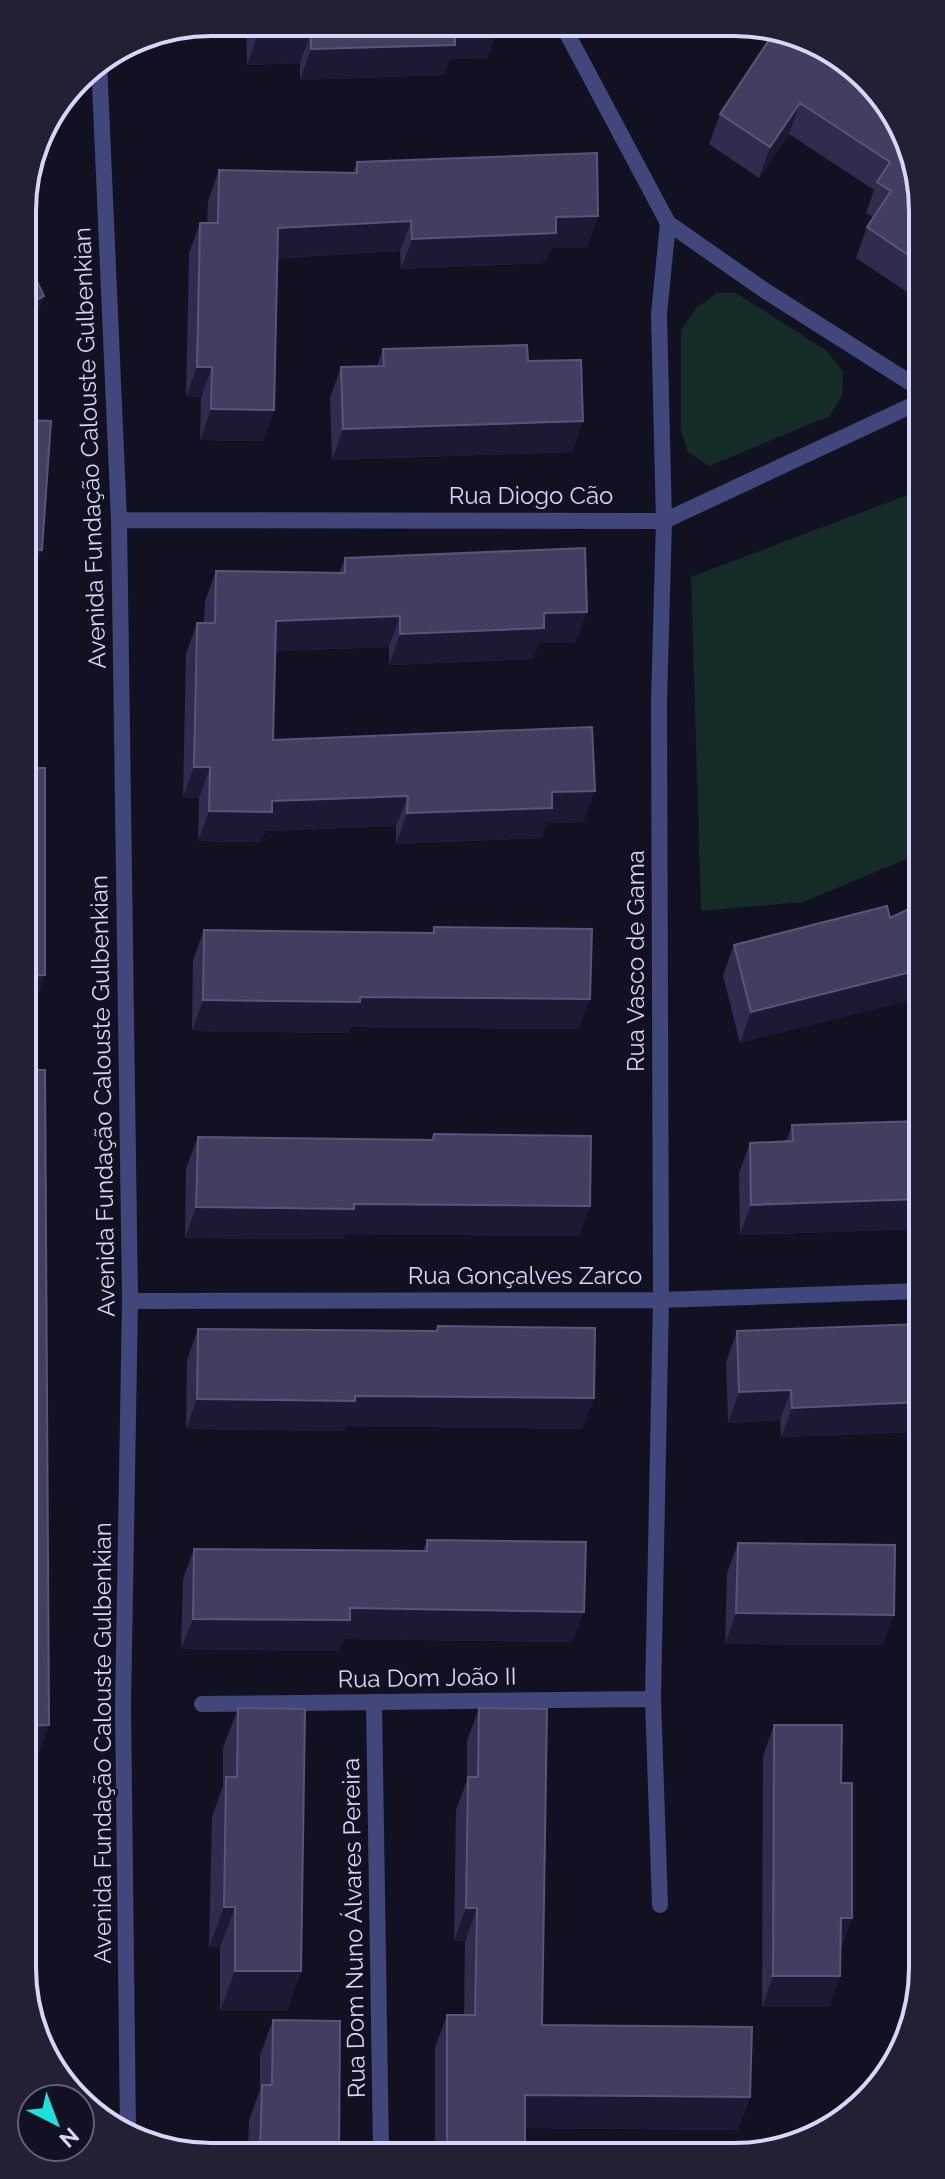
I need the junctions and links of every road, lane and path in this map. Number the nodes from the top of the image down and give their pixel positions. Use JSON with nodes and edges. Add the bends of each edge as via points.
{"nodes":[{"id":1,"x":568,"y":36,"type":"edge"},
{"id":2,"x":102,"y":74,"type":"edge"},
{"id":3,"x":668,"y":223,"type":"junction"},
{"id":4,"x":909,"y":382,"type":"edge"},
{"id":5,"x":909,"y":407,"type":"edge"},
{"id":6,"x":119,"y":520,"type":"junction"},
{"id":7,"x":664,"y":521,"type":"junction"},
{"id":8,"x":909,"y":1291,"type":"edge"},
{"id":9,"x":661,"y":1300,"type":"junction"},
{"id":10,"x":130,"y":1301,"type":"junction"},
{"id":11,"x":653,"y":1699,"type":"junction"},
{"id":12,"x":374,"y":1702,"type":"junction"},
{"id":13,"x":202,"y":1704,"type":"dead end"},
{"id":14,"x":660,"y":1905,"type":"dead end"},
{"id":15,"x":128,"y":2122,"type":"edge"},
{"id":16,"x":381,"y":2143,"type":"edge"}],
"edges":[{"from":1,"to":3,"type":"street"},
{"from":2,"to":6,"type":"street","name":"Avenida Fundação Calouste Gulbenkian"},
{"from":3,"to":4,"type":"street"},
{"from":3,"to":7,"type":"street","name":"Rua Vasco de Gama","via":[[659,314]]},
{"from":5,"to":7,"type":"street","name":"Rua Diogo Cão"},
{"from":6,"to":7,"type":"street","name":"Rua Diogo Cão"},
{"from":6,"to":10,"type":"street","name":"Avenida Fundação Calouste Gulbenkian"},
{"from":7,"to":9,"type":"street","name":"Rua Vasco de Gama","via":[[659,702]]},
{"from":8,"to":9,"type":"street","name":"Rua Gonçalves Zarco"},
{"from":9,"to":10,"type":"street","name":"Rua Gonçalves Zarco"},
{"from":9,"to":11,"type":"street","name":"Rua Vasco de Gama"},
{"from":10,"to":15,"type":"street","name":"Avenida Fundação Calouste Gulbenkian","via":[[123,1707]]},
{"from":11,"to":12,"type":"street","name":"Rua Dom João II"},
{"from":11,"to":14,"type":"street","name":"Rua Vasco de Gama"},
{"from":12,"to":13,"type":"street","name":"Rua Dom João II"},
{"from":12,"to":16,"type":"street","name":"Rua Dom Nuno Álvares Pereira"}]}
